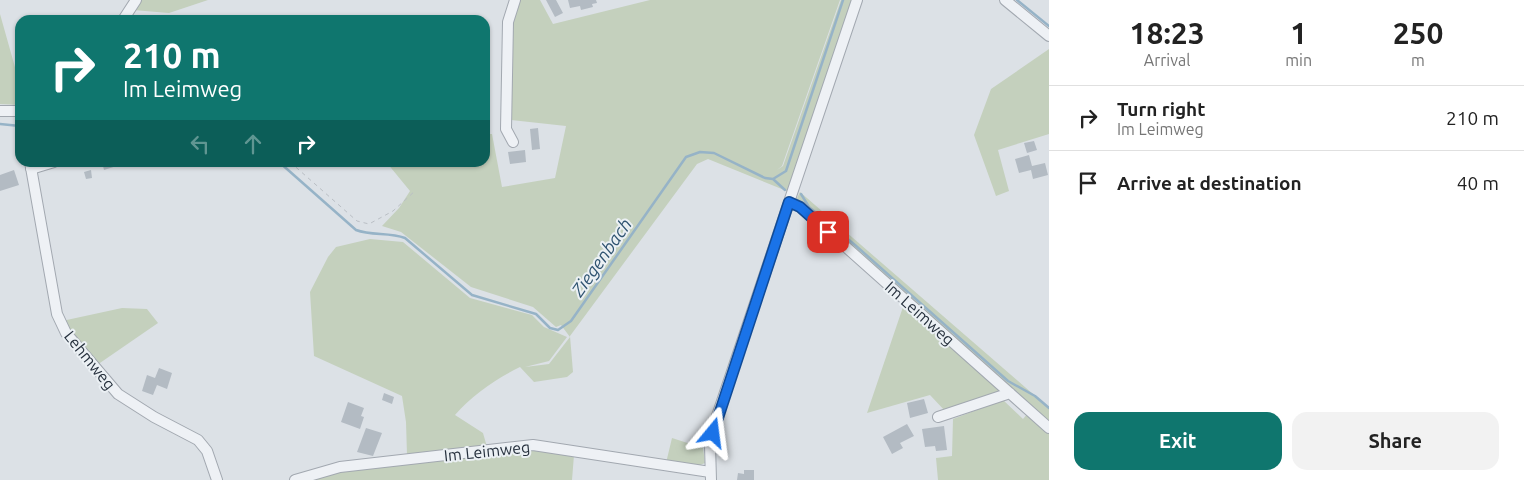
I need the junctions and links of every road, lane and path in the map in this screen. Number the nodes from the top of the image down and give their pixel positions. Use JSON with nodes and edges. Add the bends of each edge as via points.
{"nodes":[{"id":1,"x":136,"y":0,"type":"edge"},
{"id":2,"x":514,"y":0,"type":"edge"},
{"id":3,"x":857,"y":0,"type":"edge"},
{"id":4,"x":1005,"y":0,"type":"edge"},
{"id":5,"x":126,"y":15,"type":"edge"},
{"id":6,"x":1049,"y":36,"type":"edge"},
{"id":7,"x":0,"y":111,"type":"edge"},
{"id":8,"x":15,"y":112,"type":"edge"},
{"id":9,"x":513,"y":142,"type":"dead end"},
{"id":10,"x":30,"y":167,"type":"edge"},
{"id":11,"x":296,"y":167,"type":"edge"},
{"id":12,"x":415,"y":191,"type":"dead end"},
{"id":13,"x":789,"y":202,"type":"junction"},
{"id":14,"x":1010,"y":393,"type":"junction"},
{"id":15,"x":938,"y":418,"type":"dead end"},
{"id":16,"x":1049,"y":428,"type":"edge"},
{"id":17,"x":711,"y":476,"type":"edge"},
{"id":18,"x":217,"y":480,"type":"edge"},
{"id":19,"x":295,"y":480,"type":"edge"}],
"edges":[{"from":1,"to":5,"type":"street"},
{"from":2,"to":9,"type":"street","via":[[508,22],[506,129]]},
{"from":3,"to":13,"type":"street","name":"Im Leimweg"},
{"from":4,"to":6,"type":"street"},
{"from":7,"to":8,"type":"street"},
{"from":10,"to":18,"type":"street","name":"Lehmweg","via":[[57,314],[66,333],[118,394],[198,440],[207,451]]},
{"from":11,"to":12,"type":"path","via":[[357,221],[369,224],[393,211]]},
{"from":13,"to":14,"type":"street","name":"Im Leimweg","via":[[800,207]]},
{"from":13,"to":17,"type":"street","name":"Im Leimweg","via":[[715,422],[710,445]]},
{"from":14,"to":15,"type":"street"},
{"from":14,"to":16,"type":"street","name":"Im Leimweg"},
{"from":17,"to":19,"type":"street","name":"Im Leimweg","via":[[533,445],[340,467]]}]}
